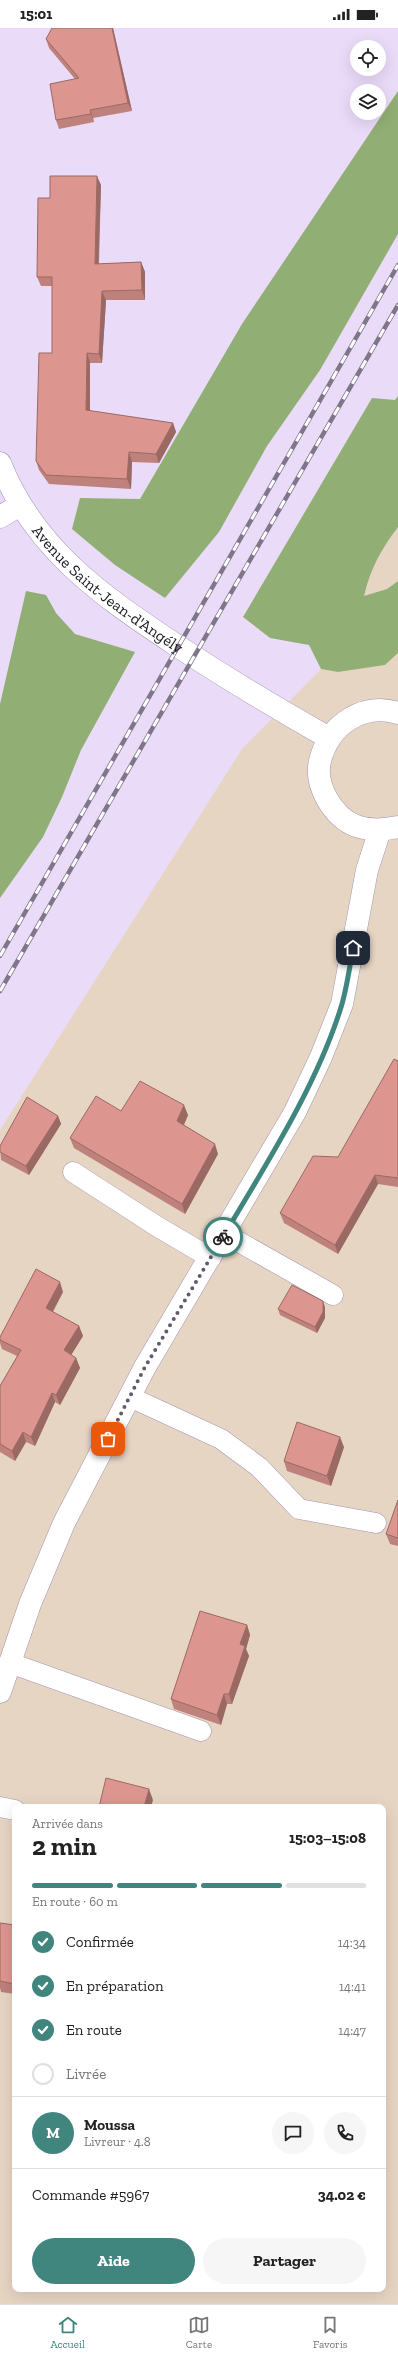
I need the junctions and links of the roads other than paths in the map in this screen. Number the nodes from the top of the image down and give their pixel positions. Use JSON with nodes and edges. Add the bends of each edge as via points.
{"nodes":[{"id":1,"x":0,"y":463,"type":"edge"},
{"id":2,"x":20,"y":505,"type":"junction"},
{"id":3,"x":0,"y":517,"type":"edge"},
{"id":4,"x":398,"y":713,"type":"edge"},
{"id":5,"x":329,"y":738,"type":"junction"},
{"id":6,"x":389,"y":829,"type":"edge"},
{"id":7,"x":73,"y":1172,"type":"dead end"},
{"id":8,"x":225,"y":1234,"type":"junction"},
{"id":9,"x":211,"y":1258,"type":"junction"},
{"id":10,"x":333,"y":1295,"type":"dead end"},
{"id":11,"x":130,"y":1397,"type":"junction"},
{"id":12,"x":376,"y":1523,"type":"dead end"},
{"id":13,"x":10,"y":1663,"type":"junction"},
{"id":14,"x":0,"y":1692,"type":"edge"},
{"id":15,"x":201,"y":1730,"type":"dead end"},
{"id":16,"x":0,"y":1807,"type":"edge"},
{"id":17,"x":12,"y":1809,"type":"edge"}],
"edges":[{"from":1,"to":2,"type":"main road","name":"Avenue Saint-Jean-d'Angély","via":[[9,487]]},
{"from":2,"to":3,"type":"main road"},
{"from":2,"to":5,"type":"main road","name":"Avenue Saint-Jean-d'Angély","via":[[31,523],[72,568],[111,602],[243,689]]},
{"from":4,"to":5,"type":"main road","via":[[388,710],[365,711],[344,721]]},
{"from":5,"to":6,"type":"main road","via":[[320,762],[322,788],[334,810],[355,826]]},
{"from":6,"to":8,"type":"main road","via":[[367,870],[342,1004],[321,1058],[295,1112]]},
{"from":7,"to":9,"type":"lane"},
{"from":8,"to":9,"type":"main road"},
{"from":8,"to":10,"type":"lane"},
{"from":9,"to":11,"type":"main road","via":[[145,1367]]},
{"from":11,"to":12,"type":"lane","via":[[221,1439],[259,1467],[299,1509]]},
{"from":11,"to":13,"type":"main road","via":[[64,1523],[30,1604]]},
{"from":13,"to":14,"type":"main road"},
{"from":13,"to":15,"type":"lane"},
{"from":16,"to":17,"type":"lane"}]}
